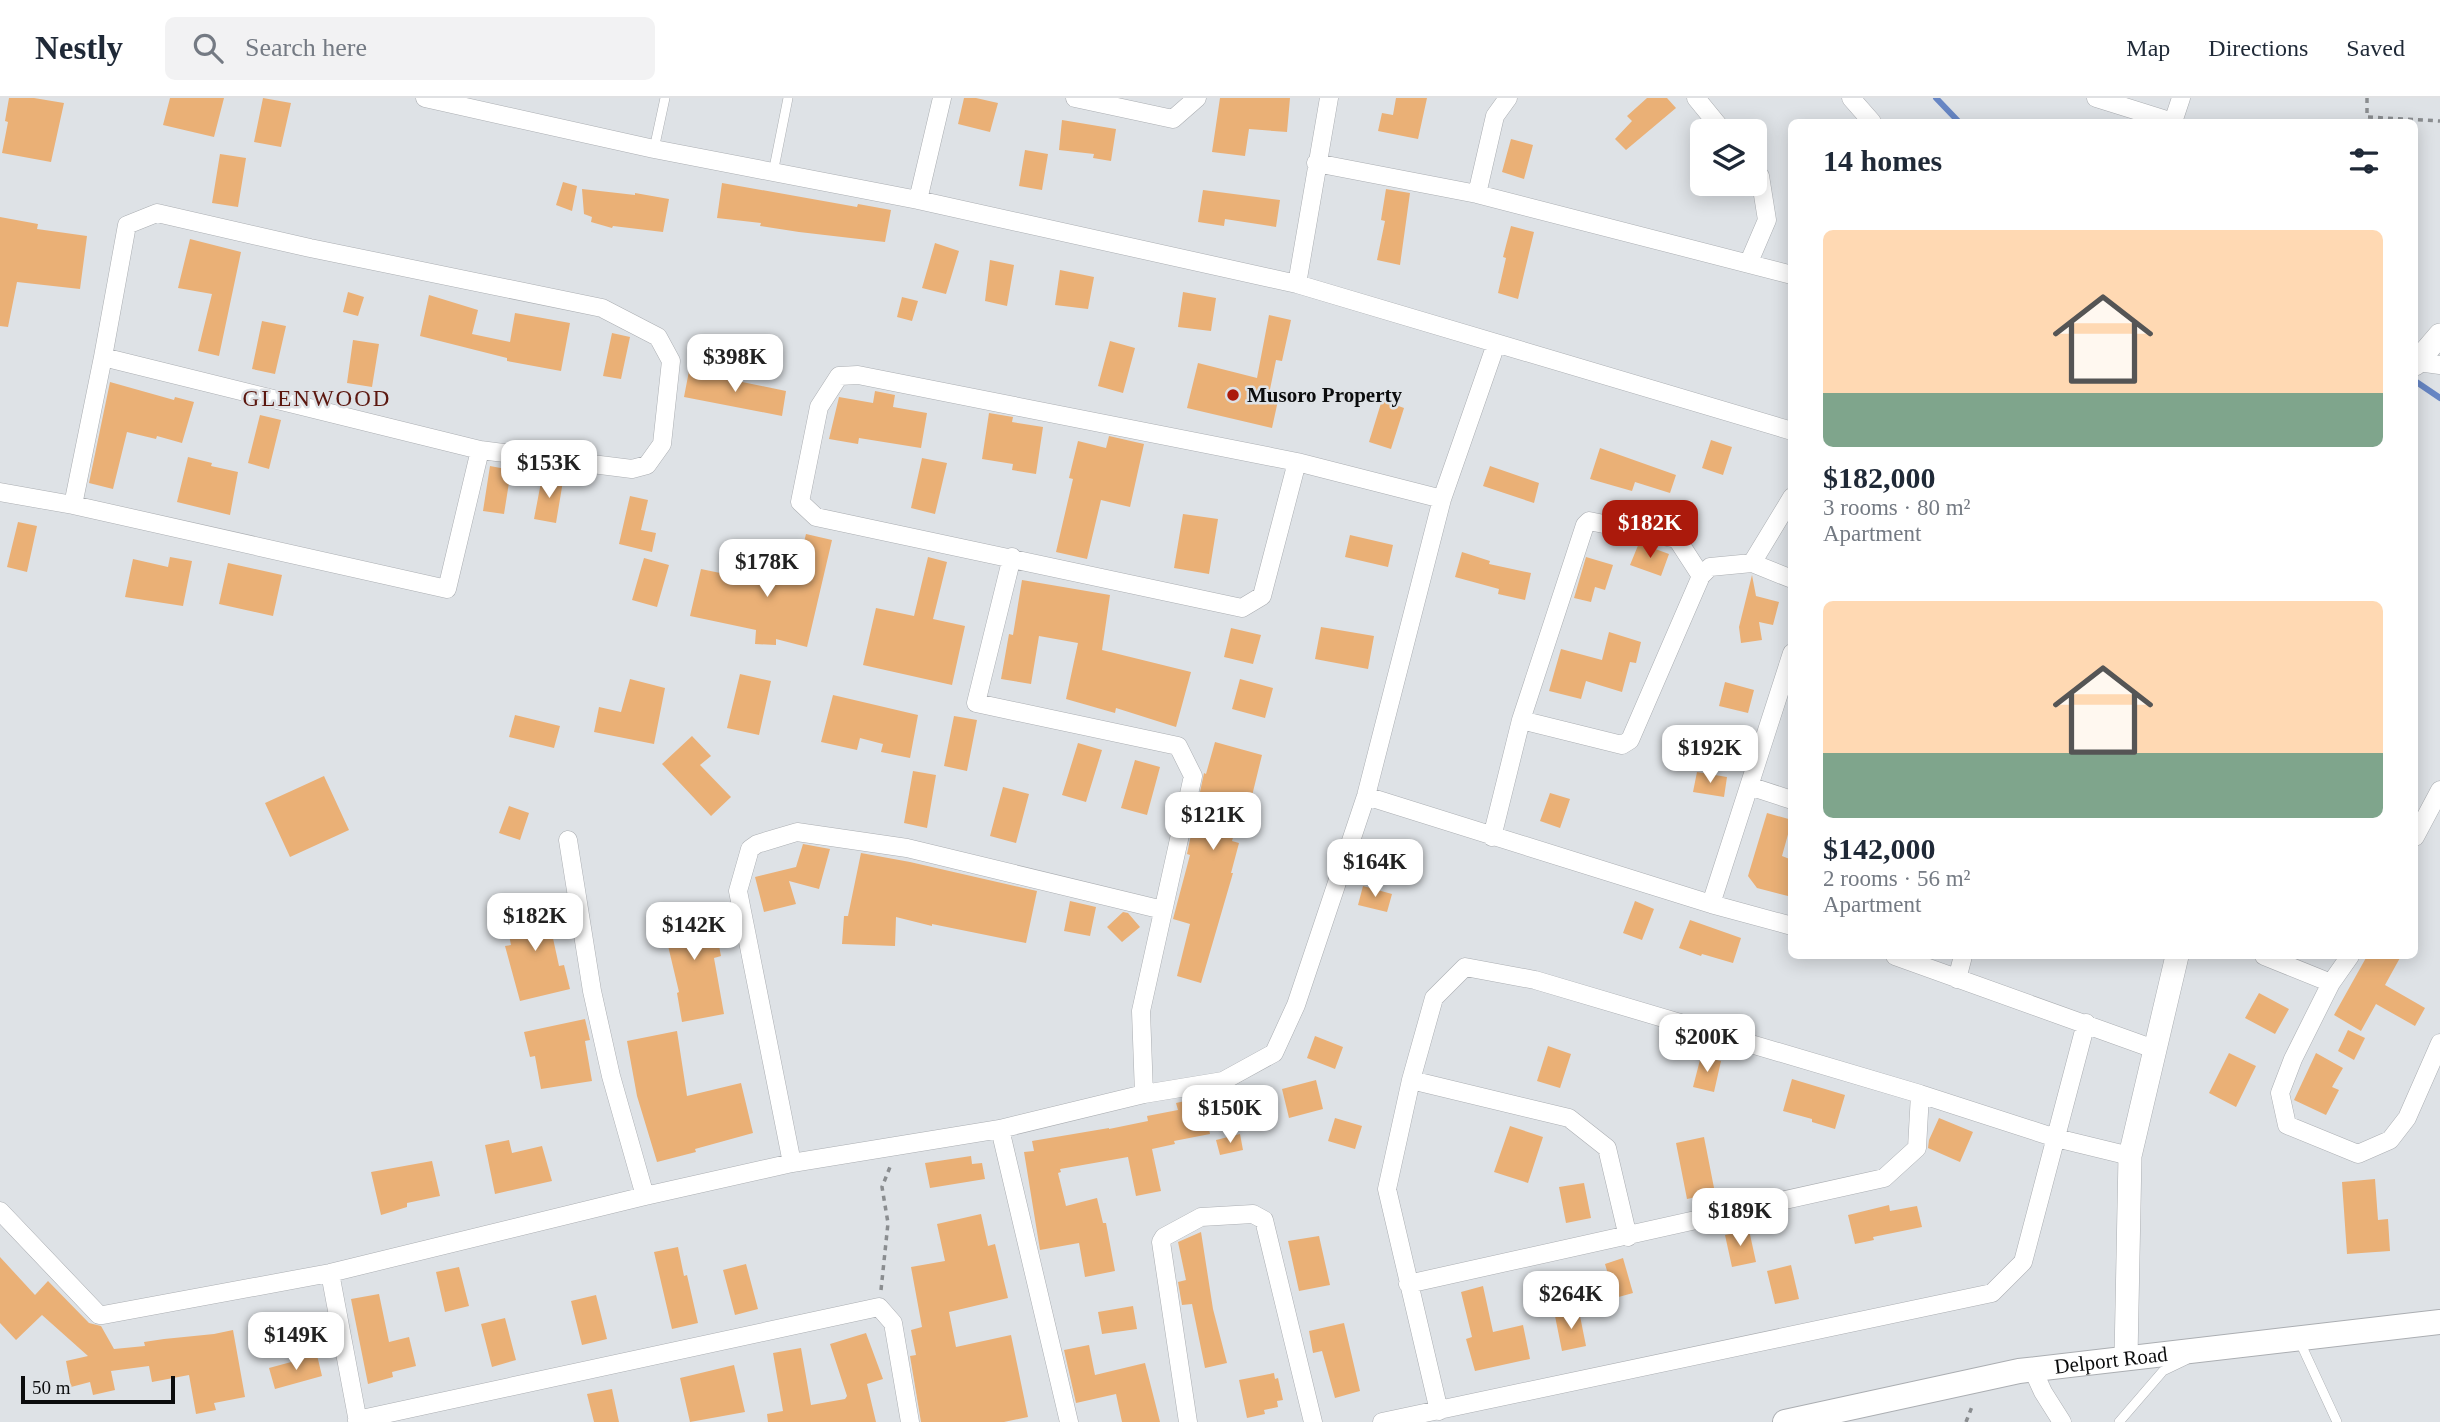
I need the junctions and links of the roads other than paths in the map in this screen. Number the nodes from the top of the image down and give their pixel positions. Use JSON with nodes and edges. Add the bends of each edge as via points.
{"nodes":[{"id":1,"x":425,"y":98,"type":"edge"},
{"id":2,"x":665,"y":98,"type":"edge"},
{"id":3,"x":788,"y":98,"type":"edge"},
{"id":4,"x":943,"y":98,"type":"edge"},
{"id":5,"x":1075,"y":98,"type":"edge"},
{"id":6,"x":1197,"y":98,"type":"edge"},
{"id":7,"x":1329,"y":98,"type":"edge"},
{"id":8,"x":1508,"y":98,"type":"edge"},
{"id":9,"x":1696,"y":98,"type":"edge"},
{"id":10,"x":1851,"y":98,"type":"edge"},
{"id":11,"x":2096,"y":98,"type":"edge"},
{"id":12,"x":2181,"y":98,"type":"edge"},
{"id":13,"x":457,"y":101,"type":"edge"},
{"id":14,"x":1713,"y":119,"type":"edge"},
{"id":15,"x":1869,"y":119,"type":"edge"},
{"id":16,"x":2166,"y":119,"type":"edge"},
{"id":17,"x":2174,"y":119,"type":"edge"},
{"id":18,"x":654,"y":149,"type":"junction"},
{"id":19,"x":1316,"y":163,"type":"junction"},
{"id":20,"x":774,"y":173,"type":"junction"},
{"id":21,"x":1477,"y":194,"type":"junction"},
{"id":22,"x":1763,"y":196,"type":"edge"},
{"id":23,"x":918,"y":200,"type":"junction"},
{"id":24,"x":1749,"y":262,"type":"junction"},
{"id":25,"x":1788,"y":274,"type":"edge"},
{"id":26,"x":1297,"y":284,"type":"junction"},
{"id":27,"x":2440,"y":335,"type":"edge"},
{"id":28,"x":1496,"y":344,"type":"junction"},
{"id":29,"x":103,"y":357,"type":"junction"},
{"id":30,"x":2424,"y":364,"type":"edge"},
{"id":31,"x":1788,"y":430,"type":"edge"},
{"id":32,"x":480,"y":450,"type":"junction"},
{"id":33,"x":1297,"y":462,"type":"junction"},
{"id":34,"x":0,"y":492,"type":"edge"},
{"id":35,"x":1442,"y":499,"type":"junction"},
{"id":36,"x":1788,"y":504,"type":"edge"},
{"id":37,"x":73,"y":505,"type":"junction"},
{"id":38,"x":1012,"y":557,"type":"junction"},
{"id":39,"x":1752,"y":562,"type":"junction"},
{"id":40,"x":1701,"y":576,"type":"junction"},
{"id":41,"x":1788,"y":577,"type":"edge"},
{"id":42,"x":1788,"y":665,"type":"edge"},
{"id":43,"x":1521,"y":720,"type":"junction"},
{"id":44,"x":1749,"y":786,"type":"junction"},
{"id":45,"x":2440,"y":790,"type":"edge"},
{"id":46,"x":1366,"y":796,"type":"junction"},
{"id":47,"x":1788,"y":799,"type":"edge"},
{"id":48,"x":2418,"y":831,"type":"edge"},
{"id":49,"x":1492,"y":837,"type":"junction"},
{"id":50,"x":568,"y":840,"type":"dead end"},
{"id":51,"x":1711,"y":904,"type":"junction"},
{"id":52,"x":1163,"y":910,"type":"junction"},
{"id":53,"x":1788,"y":925,"type":"edge"},
{"id":54,"x":1903,"y":959,"type":"edge"},
{"id":55,"x":1962,"y":959,"type":"edge"},
{"id":56,"x":2176,"y":959,"type":"edge"},
{"id":57,"x":2272,"y":959,"type":"edge"},
{"id":58,"x":2348,"y":959,"type":"edge"},
{"id":59,"x":1957,"y":979,"type":"junction"},
{"id":60,"x":2332,"y":982,"type":"junction"},
{"id":61,"x":2086,"y":1023,"type":"junction"},
{"id":62,"x":2440,"y":1043,"type":"edge"},
{"id":63,"x":2154,"y":1049,"type":"junction"},
{"id":64,"x":1410,"y":1080,"type":"junction"},
{"id":65,"x":1144,"y":1094,"type":"junction"},
{"id":66,"x":1920,"y":1094,"type":"junction"},
{"id":67,"x":1000,"y":1129,"type":"junction"},
{"id":68,"x":2056,"y":1138,"type":"junction"},
{"id":69,"x":2130,"y":1156,"type":"junction"},
{"id":70,"x":792,"y":1163,"type":"junction"},
{"id":71,"x":645,"y":1196,"type":"junction"},
{"id":72,"x":0,"y":1211,"type":"edge"},
{"id":73,"x":1628,"y":1237,"type":"junction"},
{"id":74,"x":330,"y":1273,"type":"junction"},
{"id":75,"x":1408,"y":1284,"type":"junction"},
{"id":76,"x":2440,"y":1322,"type":"edge"},
{"id":77,"x":2298,"y":1338,"type":"junction"},
{"id":78,"x":2210,"y":1349,"type":"junction"},
{"id":79,"x":2126,"y":1357,"type":"junction"},
{"id":80,"x":2033,"y":1370,"type":"junction"},
{"id":81,"x":1439,"y":1411,"type":"junction"},
{"id":82,"x":357,"y":1421,"type":"edge"},
{"id":83,"x":910,"y":1422,"type":"edge"},
{"id":84,"x":1069,"y":1422,"type":"edge"},
{"id":85,"x":1188,"y":1422,"type":"edge"},
{"id":86,"x":1313,"y":1422,"type":"edge"},
{"id":87,"x":1382,"y":1422,"type":"edge"},
{"id":88,"x":1785,"y":1422,"type":"edge"},
{"id":89,"x":2062,"y":1422,"type":"edge"},
{"id":90,"x":2119,"y":1422,"type":"edge"},
{"id":91,"x":2337,"y":1422,"type":"edge"}],
"edges":[{"from":1,"to":13,"type":"street"},
{"from":2,"to":18,"type":"lane"},
{"from":3,"to":20,"type":"lane"},
{"from":4,"to":23,"type":"street"},
{"from":5,"to":6,"type":"street","via":[[1173,119]]},
{"from":7,"to":19,"type":"street"},
{"from":8,"to":21,"type":"street","via":[[1495,116]]},
{"from":9,"to":14,"type":"street"},
{"from":10,"to":15,"type":"street"},
{"from":11,"to":16,"type":"street"},
{"from":12,"to":17,"type":"street"},
{"from":13,"to":18,"type":"street"},
{"from":18,"to":20,"type":"street"},
{"from":19,"to":21,"type":"street"},
{"from":19,"to":26,"type":"street"},
{"from":20,"to":23,"type":"street"},
{"from":21,"to":24,"type":"street"},
{"from":22,"to":24,"type":"street","via":[[1767,220]]},
{"from":23,"to":26,"type":"street"},
{"from":24,"to":25,"type":"street"},
{"from":26,"to":28,"type":"street"},
{"from":27,"to":30,"type":"street"},
{"from":28,"to":31,"type":"street"},
{"from":28,"to":35,"type":"street"},
{"from":29,"to":32,"type":"street"},
{"from":29,"to":32,"type":"street","via":[[127,225],[157,213],[602,308],[658,337],[671,361],[662,444],[647,465],[632,469]]},
{"from":29,"to":37,"type":"street"},
{"from":32,"to":37,"type":"street","via":[[447,589]]},
{"from":33,"to":35,"type":"street"},
{"from":33,"to":38,"type":"street","via":[[1262,596],[1242,608]]},
{"from":33,"to":38,"type":"street","via":[[858,375],[839,376],[819,407],[800,502],[816,517]]},
{"from":34,"to":37,"type":"street"},
{"from":35,"to":46,"type":"street"},
{"from":36,"to":39,"type":"street"},
{"from":38,"to":52,"type":"street","via":[[976,703],[1178,746],[1193,776]]},
{"from":39,"to":40,"type":"street","via":[[1710,567]]},
{"from":39,"to":41,"type":"street"},
{"from":40,"to":43,"type":"street","via":[[1630,740],[1622,745]]},
{"from":40,"to":43,"type":"street","via":[[1677,539],[1585,524]]},
{"from":42,"to":44,"type":"street"},
{"from":43,"to":49,"type":"street"},
{"from":44,"to":47,"type":"street"},
{"from":44,"to":51,"type":"street"},
{"from":45,"to":48,"type":"street"},
{"from":46,"to":49,"type":"street"},
{"from":46,"to":65,"type":"street","via":[[1296,1004],[1273,1053],[1223,1081]]},
{"from":49,"to":51,"type":"street"},
{"from":50,"to":71,"type":"street","via":[[592,991]]},
{"from":51,"to":53,"type":"street"},
{"from":52,"to":65,"type":"street","via":[[1141,1011]]},
{"from":52,"to":70,"type":"street","via":[[906,848],[797,832],[757,844],[750,849],[738,891]]},
{"from":54,"to":59,"type":"street"},
{"from":55,"to":59,"type":"street"},
{"from":56,"to":63,"type":"street"},
{"from":57,"to":60,"type":"street"},
{"from":58,"to":60,"type":"street"},
{"from":59,"to":61,"type":"street"},
{"from":60,"to":62,"type":"street","via":[[2292,1059],[2280,1093],[2287,1125],[2358,1154],[2390,1140],[2407,1118]]},
{"from":61,"to":63,"type":"street"},
{"from":61,"to":68,"type":"street"},
{"from":63,"to":69,"type":"street"},
{"from":64,"to":66,"type":"street","via":[[1434,998],[1465,967],[1535,980]]},
{"from":64,"to":73,"type":"street","via":[[1569,1118],[1607,1148]]},
{"from":64,"to":75,"type":"street","via":[[1388,1189]]},
{"from":65,"to":67,"type":"street"},
{"from":66,"to":68,"type":"street"},
{"from":66,"to":73,"type":"street","via":[[1917,1148],[1884,1178]]},
{"from":67,"to":70,"type":"street"},
{"from":67,"to":84,"type":"street"},
{"from":68,"to":69,"type":"street"},
{"from":68,"to":81,"type":"street","via":[[2023,1262],[1992,1293]]},
{"from":69,"to":79,"type":"street"},
{"from":70,"to":71,"type":"street"},
{"from":71,"to":74,"type":"street"},
{"from":72,"to":74,"type":"street","via":[[99,1315]]},
{"from":73,"to":75,"type":"street"},
{"from":74,"to":82,"type":"street"},
{"from":75,"to":81,"type":"street"},
{"from":76,"to":77,"type":"main road","name":"Delport Road"},
{"from":77,"to":78,"type":"main road","name":"Delport Road"},
{"from":77,"to":91,"type":"lane"},
{"from":78,"to":79,"type":"main road","name":"Delport Road"},
{"from":78,"to":90,"type":"lane","via":[[2163,1371]]},
{"from":79,"to":80,"type":"main road","name":"Delport Road"},
{"from":80,"to":88,"type":"main road","name":"Delport Road"},
{"from":80,"to":89,"type":"street"},
{"from":81,"to":87,"type":"street"},
{"from":82,"to":83,"type":"street","via":[[879,1307],[893,1323]]},
{"from":85,"to":86,"type":"street","via":[[1160,1242],[1201,1217],[1253,1214],[1264,1220]]}]}
